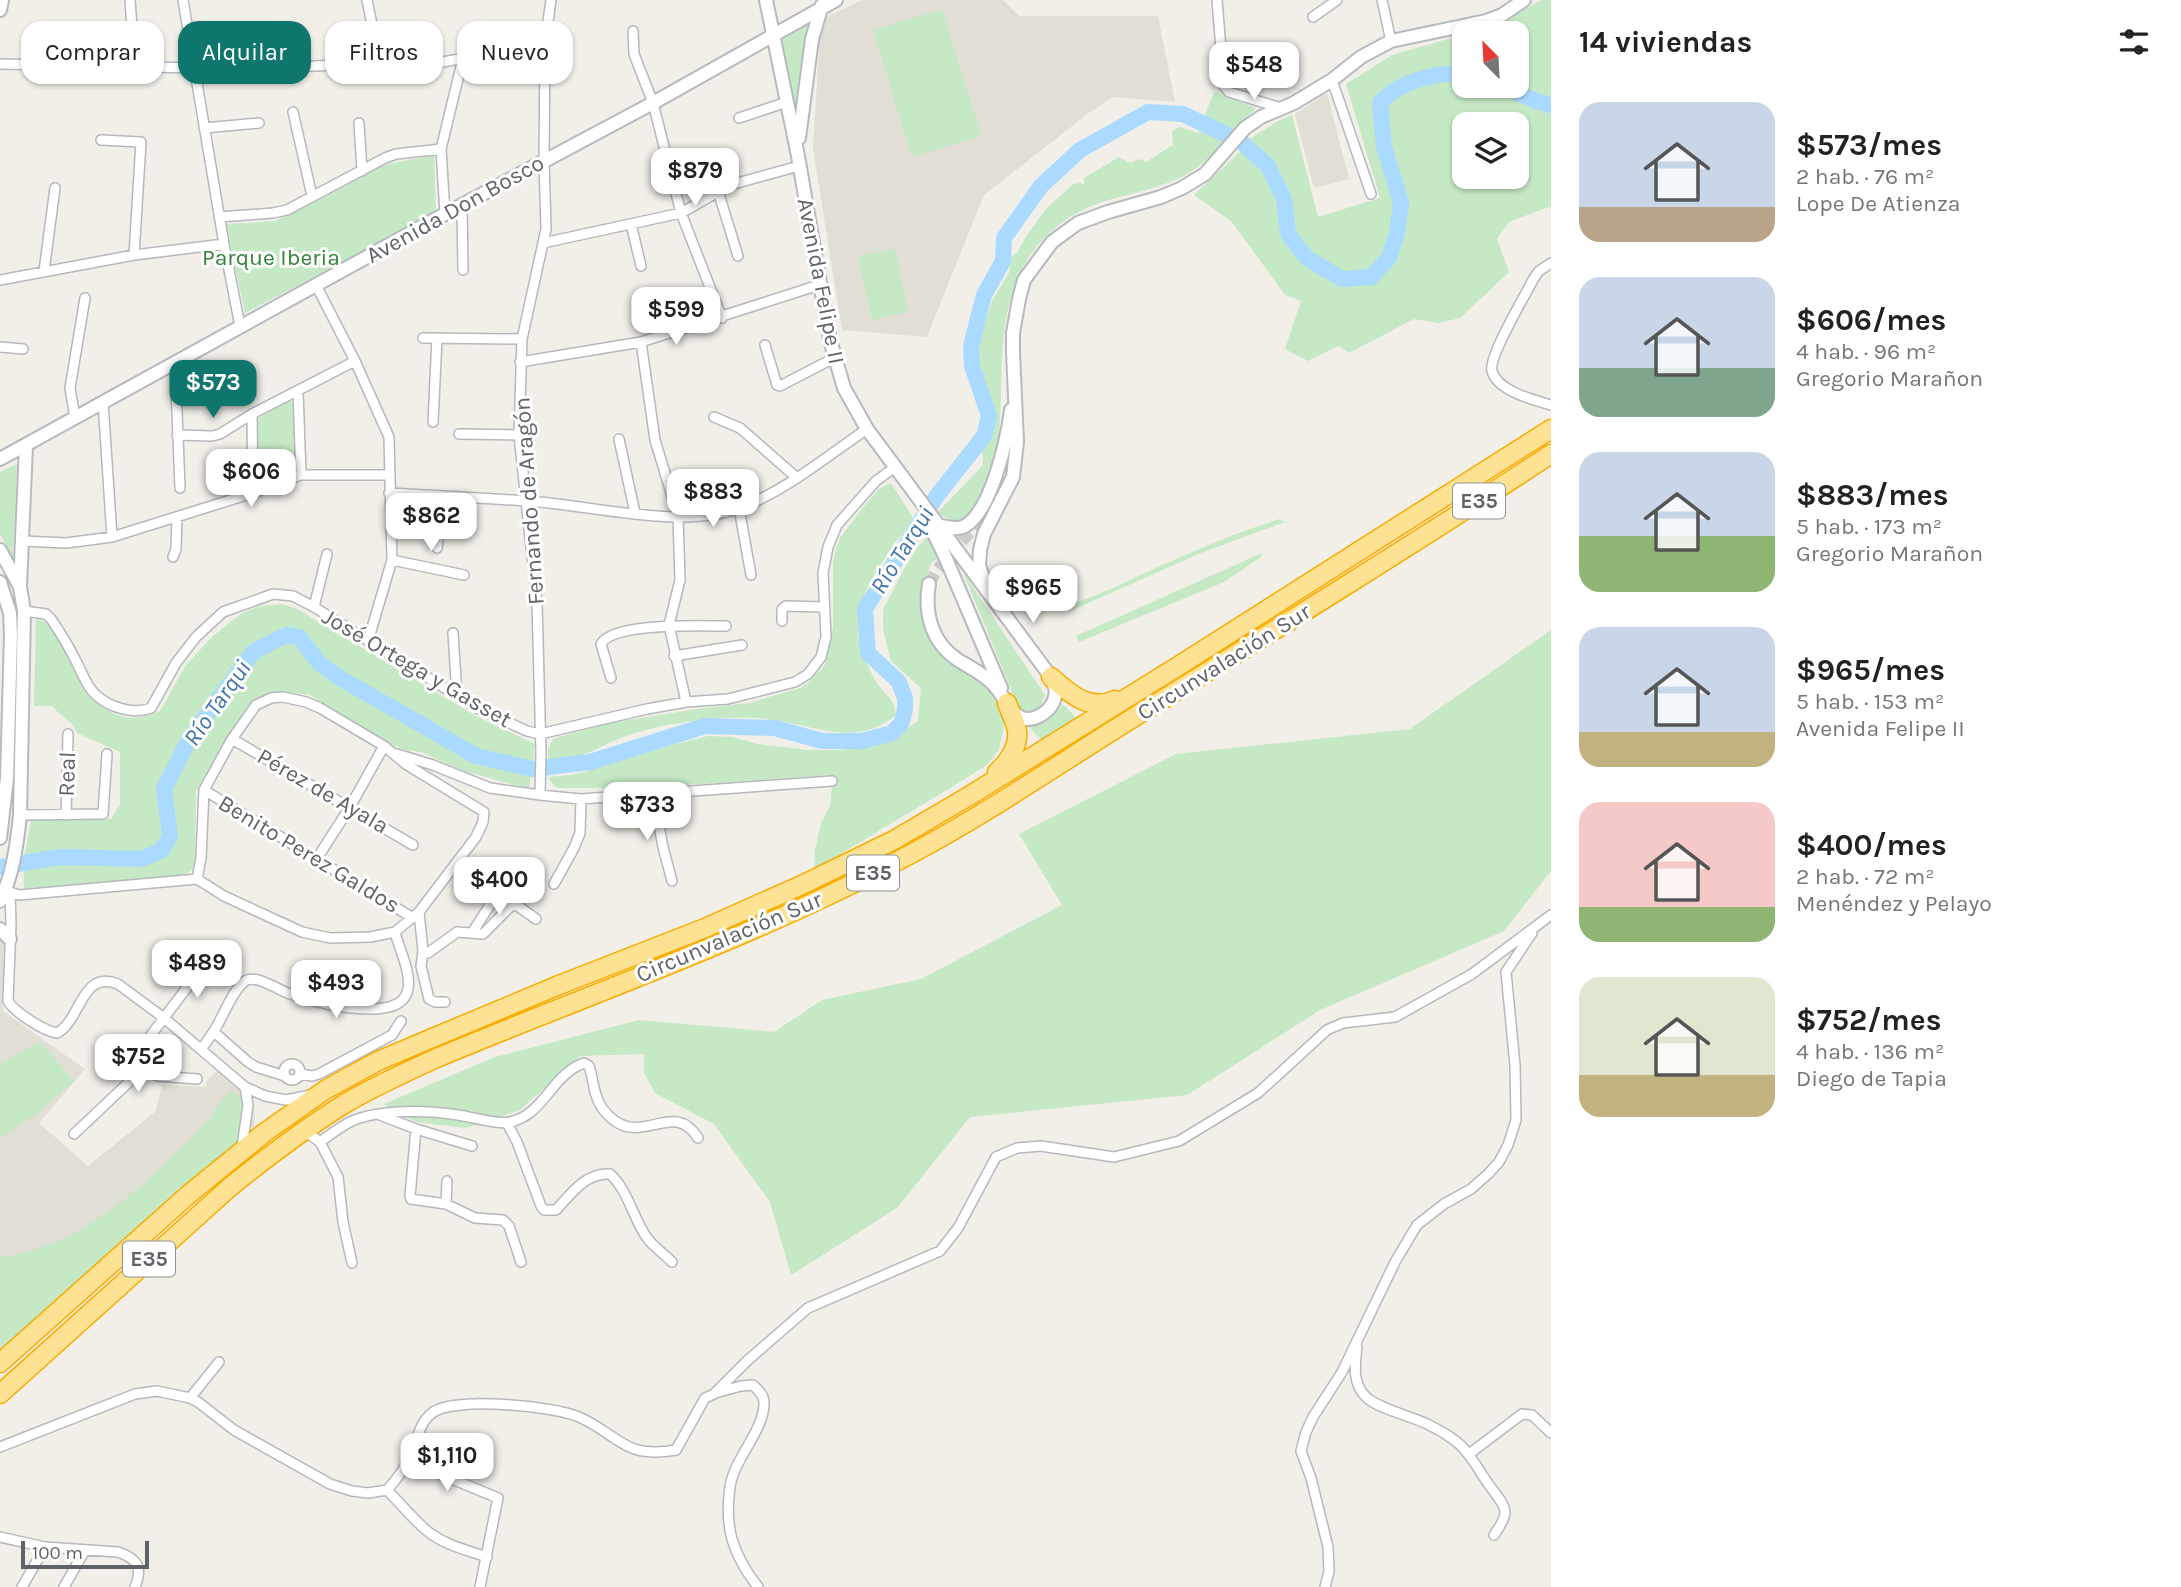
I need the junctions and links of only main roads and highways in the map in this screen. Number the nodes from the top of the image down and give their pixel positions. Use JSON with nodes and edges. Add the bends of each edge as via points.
{"nodes":[{"id":1,"x":2,"y":0,"type":"edge"},
{"id":2,"x":766,"y":0,"type":"edge"},
{"id":3,"x":836,"y":0,"type":"edge"},
{"id":4,"x":1524,"y":0,"type":"edge"},
{"id":5,"x":822,"y":3,"type":"edge"},
{"id":6,"x":0,"y":10,"type":"edge"},
{"id":7,"x":772,"y":34,"type":"junction"},
{"id":8,"x":799,"y":161,"type":"junction"},
{"id":9,"x":1013,"y":385,"type":"junction"},
{"id":10,"x":1551,"y":429,"type":"edge"},
{"id":11,"x":26,"y":446,"type":"junction"},
{"id":12,"x":1551,"y":454,"type":"edge"},
{"id":13,"x":0,"y":459,"type":"edge"},
{"id":14,"x":988,"y":511,"type":"tunnel mouth"},
{"id":15,"x":936,"y":526,"type":"junction"},
{"id":16,"x":0,"y":550,"type":"edge"},
{"id":17,"x":0,"y":582,"type":"edge"},
{"id":18,"x":929,"y":584,"type":"tunnel mouth"},
{"id":19,"x":20,"y":587,"type":"junction"},
{"id":20,"x":988,"y":593,"type":"junction"},
{"id":21,"x":24,"y":611,"type":"junction"},
{"id":22,"x":5,"y":614,"type":"edge"},
{"id":23,"x":12,"y":635,"type":"edge"},
{"id":24,"x":1051,"y":677,"type":"junction"},
{"id":25,"x":5,"y":685,"type":"edge"},
{"id":26,"x":1147,"y":685,"type":"junction"},
{"id":27,"x":1007,"y":703,"type":"junction"},
{"id":28,"x":4,"y":777,"type":"edge"},
{"id":29,"x":969,"y":796,"type":"junction"},
{"id":30,"x":0,"y":838,"type":"edge"},
{"id":31,"x":4,"y":892,"type":"edge"},
{"id":32,"x":0,"y":929,"type":"edge"},
{"id":33,"x":10,"y":939,"type":"road end"},
{"id":34,"x":0,"y":1363,"type":"edge"},
{"id":35,"x":0,"y":1394,"type":"edge"}],
"edges":[{"from":1,"to":6,"type":"main road"},
{"from":2,"to":7,"type":"main road","name":"Avenida Felipe II"},
{"from":3,"to":5,"type":"main road","name":"Avenida Don Bosco"},
{"from":4,"to":9,"type":"main road","via":[[1486,21],[1391,41],[1294,103],[1245,128],[1205,174],[1182,188],[1078,223],[1052,242],[1024,279],[1013,333]]},
{"from":5,"to":7,"type":"main road","name":"Avenida Don Bosco"},
{"from":5,"to":8,"type":"main road","name":"Avenida Felipe II","via":[[799,128]]},
{"from":7,"to":8,"type":"main road","name":"Avenida Felipe II"},
{"from":7,"to":11,"type":"main road","name":"Avenida Don Bosco"},
{"from":8,"to":15,"type":"main road","name":"Avenida Felipe II","via":[[834,358],[847,396]]},
{"from":9,"to":14,"type":"main road","via":[[1007,465]]},
{"from":9,"to":15,"type":"main road","via":[[997,475],[977,514],[958,529]]},
{"from":9,"to":20,"type":"main road","via":[[1017,442],[1013,477],[980,550],[979,566]]},
{"from":10,"to":26,"type":"highway","name":"Circunvalación Sur","number":"E35"},
{"from":11,"to":13,"type":"main road","name":"Avenida Don Bosco"},
{"from":11,"to":19,"type":"main road"},
{"from":12,"to":35,"type":"highway","name":"Circunvalación Sur","number":"E35","via":[[1054,770],[906,857],[725,941],[439,1057],[341,1106],[221,1195]]},
{"from":15,"to":20,"type":"main road","name":"Avenida Felipe II"},
{"from":15,"to":27,"type":"main road","name":"Avenida Felipe II"},
{"from":16,"to":19,"type":"main road"},
{"from":17,"to":22,"type":"main road"},
{"from":18,"to":27,"type":"main road","via":[[930,621],[941,644],[986,677]]},
{"from":19,"to":21,"type":"main road"},
{"from":20,"to":24,"type":"main road","name":"Avenida Felipe II"},
{"from":21,"to":22,"type":"main road"},
{"from":21,"to":23,"type":"main road"},
{"from":22,"to":23,"type":"main road"},
{"from":23,"to":25,"type":"main road"},
{"from":23,"to":31,"type":"main road","via":[[20,815]]},
{"from":24,"to":26,"type":"highway","via":[[1071,695],[1098,704]]},
{"from":24,"to":27,"type":"main road","via":[[1055,699],[1042,714],[1025,719]]},
{"from":25,"to":28,"type":"main road"},
{"from":26,"to":29,"type":"highway","name":"Circunvalación Sur","number":"E35"},
{"from":27,"to":29,"type":"highway","via":[[1017,730],[1016,741],[1007,763]]},
{"from":28,"to":30,"type":"main road"},
{"from":29,"to":34,"type":"highway","name":"Circunvalación Sur","number":"E35","via":[[894,840],[806,883],[378,1061],[325,1090],[188,1195]]},
{"from":32,"to":33,"type":"main road"}]}
